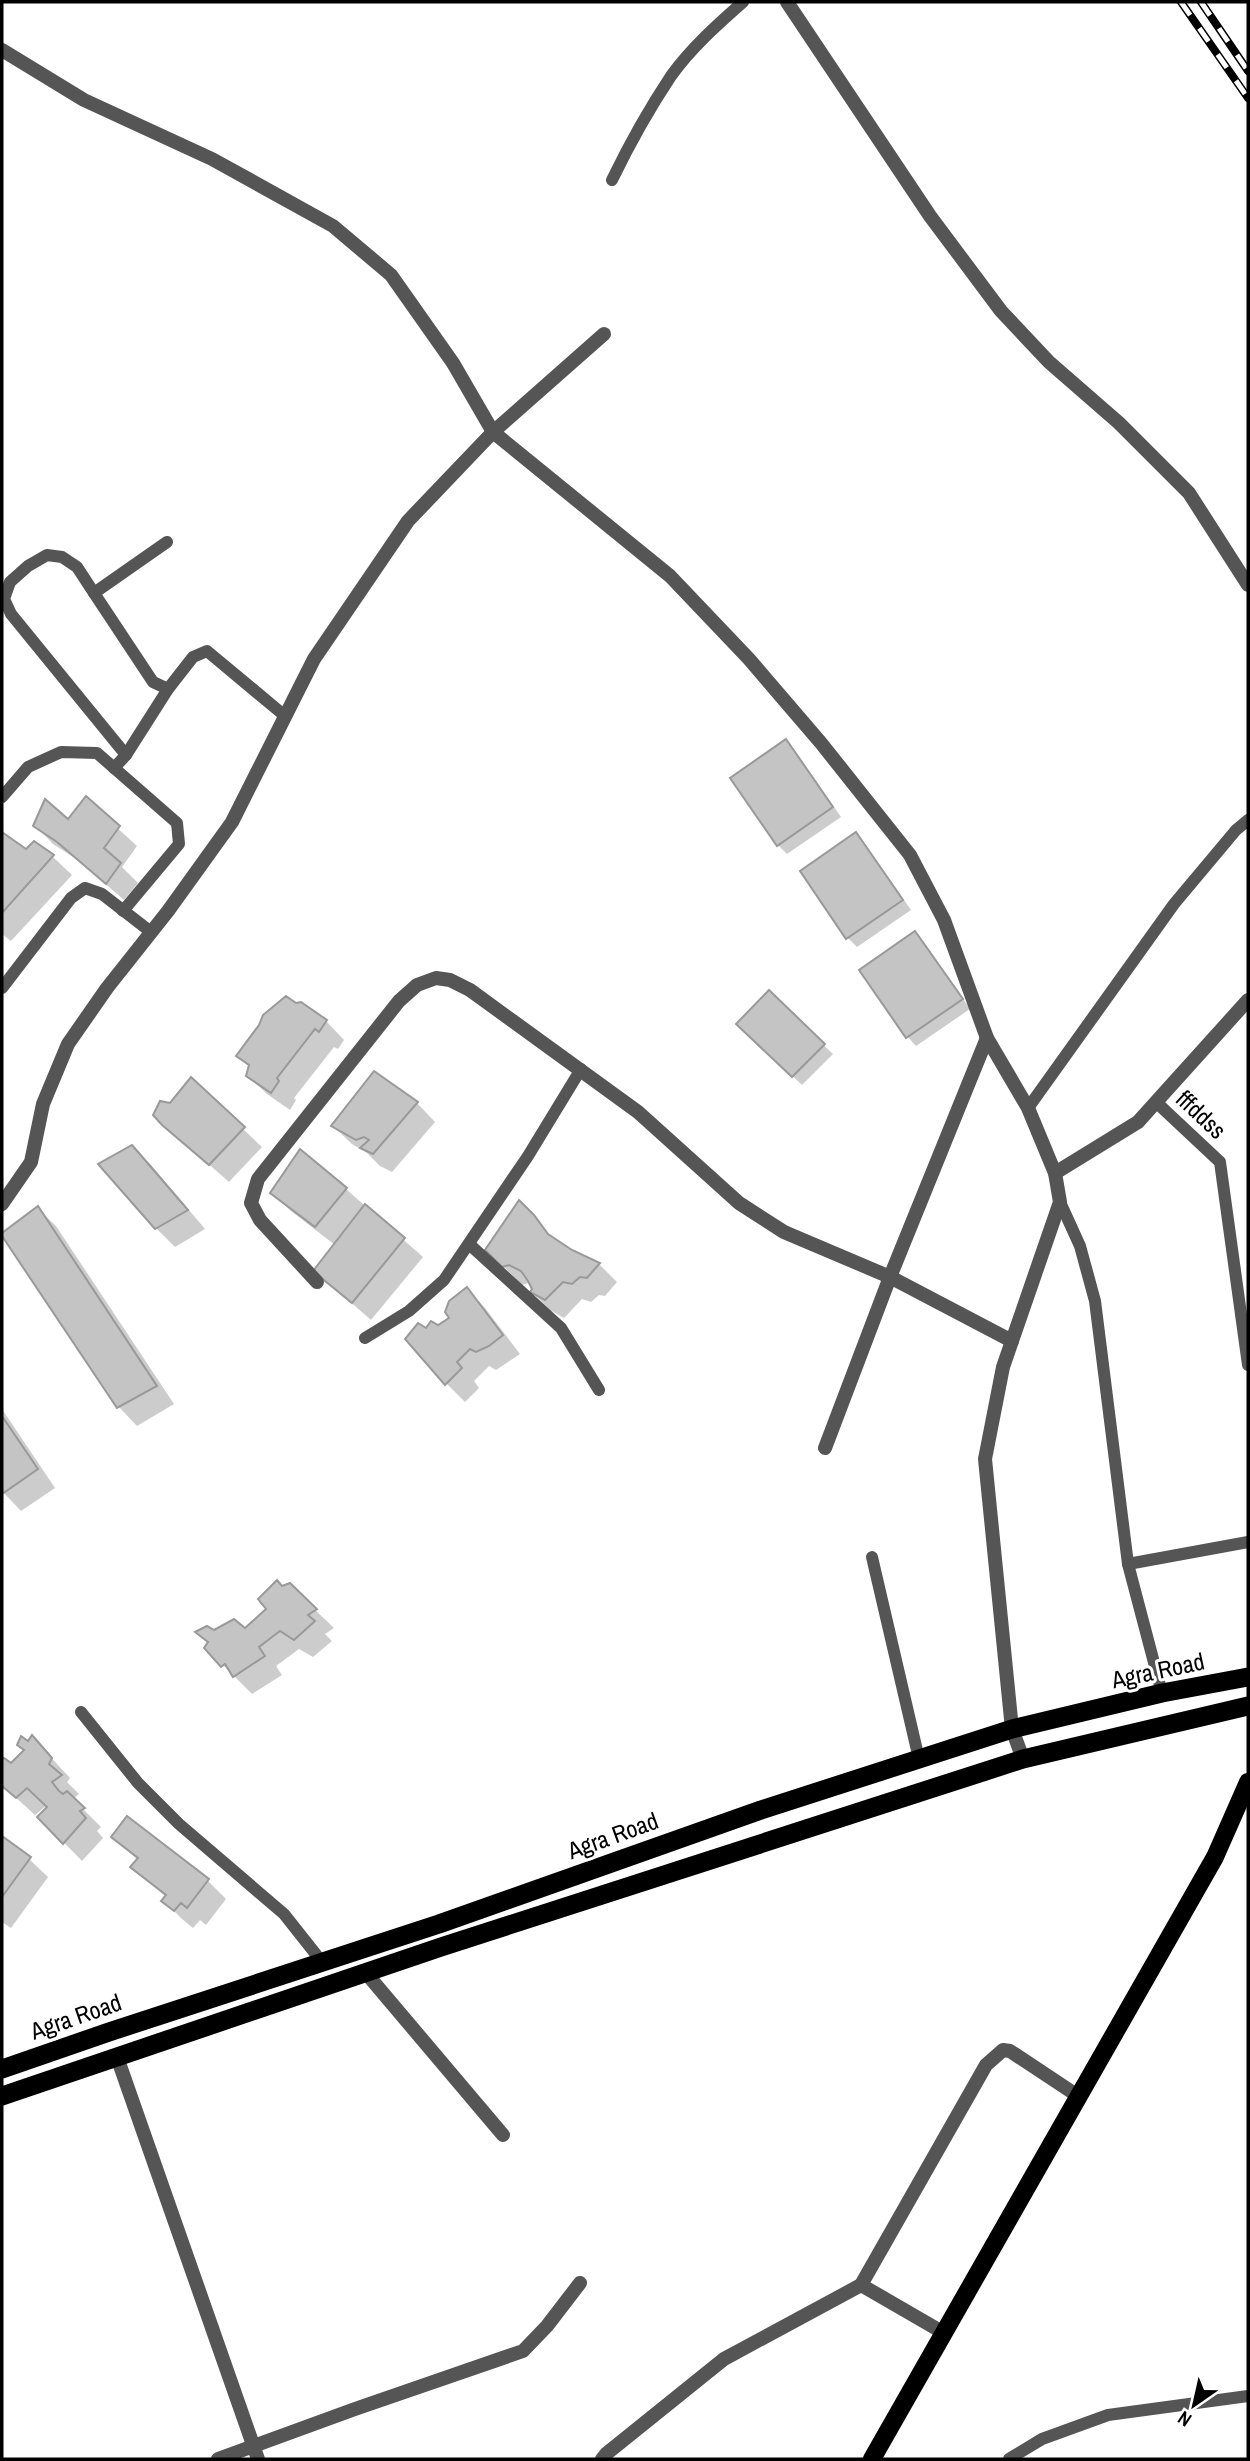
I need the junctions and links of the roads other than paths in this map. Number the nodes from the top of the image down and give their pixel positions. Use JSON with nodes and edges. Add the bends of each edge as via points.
{"nodes":[{"id":1,"x":743,"y":2,"type":"edge"},
{"id":2,"x":787,"y":2,"type":"edge"},
{"id":3,"x":2,"y":50,"type":"edge"},
{"id":4,"x":612,"y":180,"type":"dead end"},
{"id":5,"x":604,"y":334,"type":"dead end"},
{"id":6,"x":493,"y":432,"type":"junction"},
{"id":7,"x":167,"y":542,"type":"dead end"},
{"id":8,"x":1248,"y":585,"type":"edge"},
{"id":9,"x":94,"y":593,"type":"junction"},
{"id":10,"x":168,"y":690,"type":"junction"},
{"id":11,"x":285,"y":716,"type":"junction"},
{"id":12,"x":126,"y":755,"type":"junction"},
{"id":13,"x":114,"y":768,"type":"junction"},
{"id":14,"x":2,"y":797,"type":"edge"},
{"id":15,"x":1248,"y":820,"type":"edge"},
{"id":16,"x":123,"y":911,"type":"junction"},
{"id":17,"x":151,"y":932,"type":"junction"},
{"id":18,"x":2,"y":988,"type":"edge"},
{"id":19,"x":1248,"y":1000,"type":"edge"},
{"id":20,"x":987,"y":1038,"type":"junction"},
{"id":21,"x":581,"y":1069,"type":"junction"},
{"id":22,"x":1156,"y":1102,"type":"junction"},
{"id":23,"x":1028,"y":1108,"type":"junction"},
{"id":24,"x":1055,"y":1173,"type":"junction"},
{"id":25,"x":1060,"y":1202,"type":"junction"},
{"id":26,"x":2,"y":1204,"type":"edge"},
{"id":27,"x":469,"y":1244,"type":"junction"},
{"id":28,"x":890,"y":1277,"type":"junction"},
{"id":29,"x":317,"y":1282,"type":"dead end"},
{"id":30,"x":1246,"y":1326,"type":"edge"},
{"id":31,"x":365,"y":1338,"type":"dead end"},
{"id":32,"x":1012,"y":1341,"type":"junction"},
{"id":33,"x":1248,"y":1365,"type":"edge"},
{"id":34,"x":599,"y":1390,"type":"dead end"},
{"id":35,"x":825,"y":1448,"type":"dead end"},
{"id":36,"x":1248,"y":1542,"type":"edge"},
{"id":37,"x":872,"y":1557,"type":"dead end"},
{"id":38,"x":1128,"y":1564,"type":"junction"},
{"id":39,"x":1248,"y":1676,"type":"edge"},
{"id":40,"x":1162,"y":1693,"type":"junction"},
{"id":41,"x":1248,"y":1706,"type":"edge"},
{"id":42,"x":80,"y":1712,"type":"dead end"},
{"id":43,"x":1012,"y":1729,"type":"junction"},
{"id":44,"x":919,"y":1759,"type":"junction"},
{"id":45,"x":1023,"y":1759,"type":"junction"},
{"id":46,"x":1248,"y":1782,"type":"edge"},
{"id":47,"x":322,"y":1962,"type":"junction"},
{"id":48,"x":366,"y":1973,"type":"junction"},
{"id":49,"x":117,"y":2057,"type":"junction"},
{"id":50,"x":2,"y":2069,"type":"edge"},
{"id":51,"x":2,"y":2096,"type":"edge"},
{"id":52,"x":1078,"y":2096,"type":"junction"},
{"id":53,"x":503,"y":2135,"type":"dead end"},
{"id":54,"x":580,"y":2283,"type":"dead end"},
{"id":55,"x":861,"y":2285,"type":"junction"},
{"id":56,"x":944,"y":2333,"type":"junction"},
{"id":57,"x":1248,"y":2396,"type":"edge"},
{"id":58,"x":256,"y":2453,"type":"edge"},
{"id":59,"x":218,"y":2459,"type":"edge"},
{"id":60,"x":602,"y":2459,"type":"edge"},
{"id":61,"x":872,"y":2459,"type":"edge"},
{"id":62,"x":1009,"y":2459,"type":"edge"}],
"edges":[{"from":1,"to":4,"type":"lane","via":[[672,75]]},
{"from":2,"to":8,"type":"street","via":[[930,216],[1001,312],[1189,493]]},
{"from":3,"to":6,"type":"street","via":[[83,100],[212,159],[332,226],[391,275],[453,363]]},
{"from":5,"to":6,"type":"street"},
{"from":6,"to":11,"type":"street","via":[[408,521],[314,659]]},
{"from":6,"to":20,"type":"street","via":[[670,576],[821,743],[910,855],[944,920]]},
{"from":7,"to":9,"type":"lane"},
{"from":9,"to":10,"type":"lane","via":[[153,682]]},
{"from":9,"to":12,"type":"lane","via":[[77,567],[62,557],[47,555],[10,582],[4,599],[11,614]]},
{"from":10,"to":11,"type":"lane","via":[[192,657],[207,651]]},
{"from":10,"to":12,"type":"lane"},
{"from":11,"to":17,"type":"street","via":[[232,822]]},
{"from":12,"to":13,"type":"lane"},
{"from":13,"to":14,"type":"lane","via":[[97,754],[61,752],[28,766]]},
{"from":13,"to":16,"type":"lane","via":[[177,823],[179,844]]},
{"from":15,"to":23,"type":"lane","via":[[1174,904]]},
{"from":16,"to":17,"type":"lane"},
{"from":16,"to":18,"type":"lane","via":[[102,894],[85,888],[71,898]]},
{"from":17,"to":26,"type":"street","via":[[68,1044],[43,1104],[31,1162]]},
{"from":19,"to":22,"type":"street"},
{"from":20,"to":23,"type":"street"},
{"from":20,"to":28,"type":"street"},
{"from":21,"to":27,"type":"lane"},
{"from":21,"to":28,"type":"street","via":[[638,1112],[739,1203],[784,1231]]},
{"from":21,"to":29,"type":"street","via":[[470,990],[436,978],[417,985],[399,1001],[258,1179],[251,1203],[260,1220]]},
{"from":22,"to":24,"type":"street","via":[[1138,1122]]},
{"from":22,"to":30,"type":"lane","name":"fffddss","via":[[1220,1162]]},
{"from":23,"to":24,"type":"street"},
{"from":24,"to":25,"type":"street"},
{"from":25,"to":32,"type":"street"},
{"from":25,"to":38,"type":"lane","via":[[1080,1246],[1095,1301]]},
{"from":27,"to":31,"type":"lane","via":[[444,1280],[409,1311]]},
{"from":27,"to":34,"type":"lane","via":[[561,1328]]},
{"from":28,"to":32,"type":"street"},
{"from":28,"to":35,"type":"street"},
{"from":30,"to":33,"type":"lane","name":"fffddss"},
{"from":32,"to":43,"type":"street","via":[[985,1459]]},
{"from":36,"to":38,"type":"lane"},
{"from":37,"to":44,"type":"lane"},
{"from":38,"to":40,"type":"lane"},
{"from":39,"to":40,"type":"highway","name":"Agra Road"},
{"from":40,"to":43,"type":"highway","name":"Agra Road"},
{"from":41,"to":45,"type":"highway","name":"Agra Road"},
{"from":42,"to":47,"type":"lane","via":[[138,1783],[284,1914]]},
{"from":43,"to":44,"type":"highway","name":"Agra Road"},
{"from":43,"to":45,"type":"street"},
{"from":44,"to":47,"type":"highway","name":"Agra Road"},
{"from":45,"to":48,"type":"highway","name":"Agra Road"},
{"from":46,"to":52,"type":"main road","via":[[1215,1857]]},
{"from":47,"to":50,"type":"highway","name":"Agra Road"},
{"from":48,"to":49,"type":"highway","name":"Agra Road"},
{"from":48,"to":53,"type":"street"},
{"from":49,"to":51,"type":"highway","name":"Agra Road"},
{"from":49,"to":58,"type":"street"},
{"from":52,"to":55,"type":"street","via":[[1010,2051],[997,2053]]},
{"from":52,"to":56,"type":"main road"},
{"from":54,"to":58,"type":"street","via":[[523,2351],[355,2409]]},
{"from":55,"to":56,"type":"street"},
{"from":55,"to":60,"type":"street","via":[[724,2359]]},
{"from":56,"to":61,"type":"main road"},
{"from":57,"to":62,"type":"lane","via":[[1108,2416],[1042,2439]]},
{"from":58,"to":59,"type":"street"}]}
